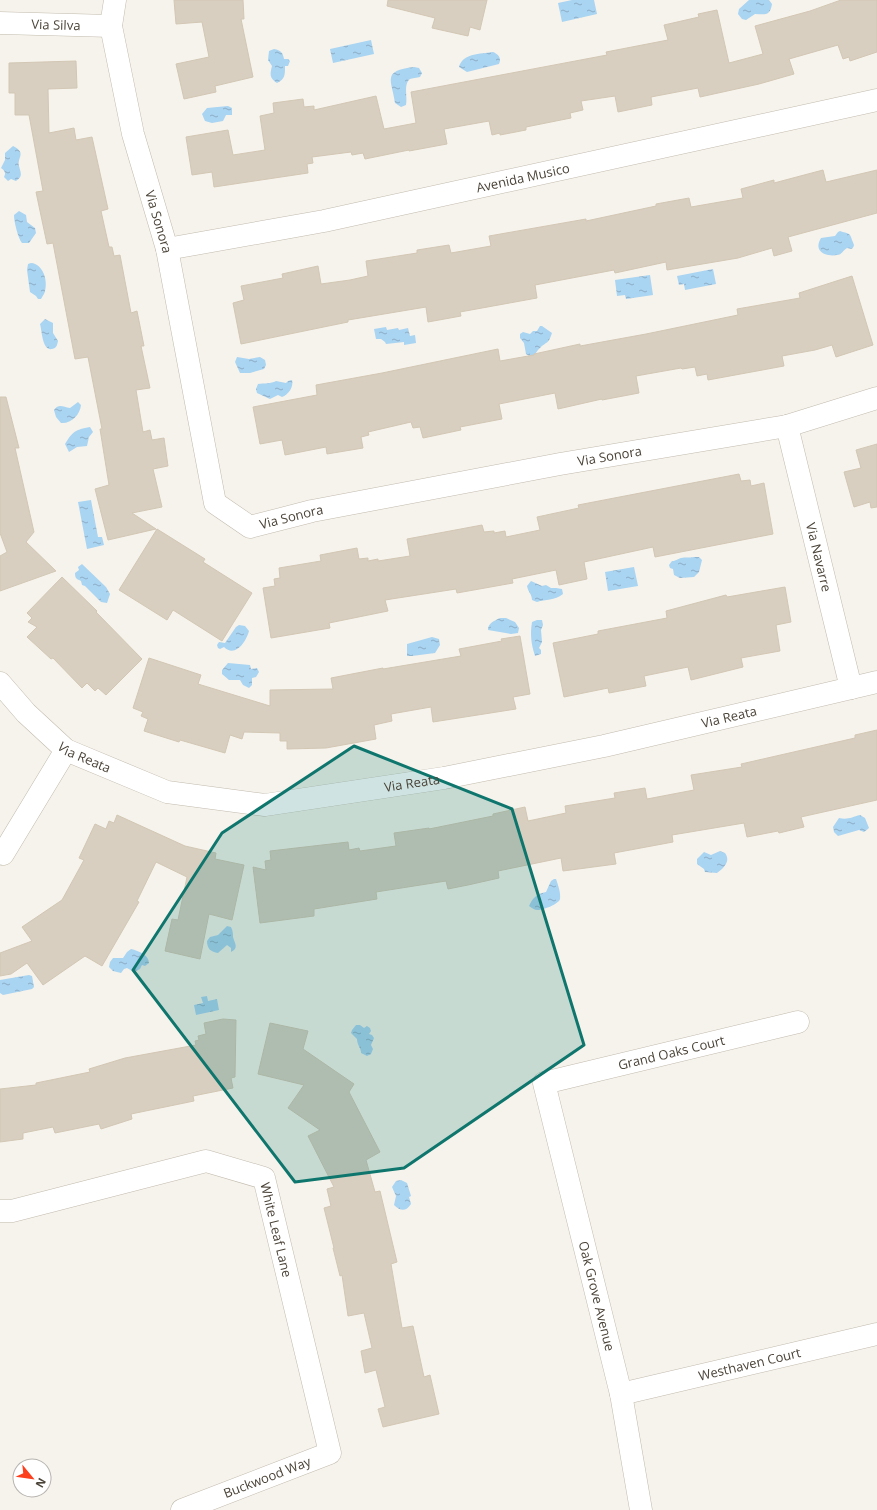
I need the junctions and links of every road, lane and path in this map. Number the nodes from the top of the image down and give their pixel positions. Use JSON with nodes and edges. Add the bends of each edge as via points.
{"nodes":[{"id":1,"x":115,"y":0,"type":"edge"},
{"id":2,"x":0,"y":23,"type":"edge"},
{"id":3,"x":111,"y":26,"type":"junction"},
{"id":4,"x":877,"y":100,"type":"edge"},
{"id":5,"x":167,"y":249,"type":"junction"},
{"id":6,"x":877,"y":398,"type":"edge"},
{"id":7,"x":787,"y":426,"type":"junction"},
{"id":8,"x":877,"y":682,"type":"edge"},
{"id":9,"x":0,"y":683,"type":"edge"},
{"id":10,"x":851,"y":688,"type":"junction"},
{"id":11,"x":66,"y":750,"type":"junction"},
{"id":12,"x":3,"y":854,"type":"dead end"},
{"id":13,"x":798,"y":1022,"type":"dead end"},
{"id":14,"x":544,"y":1083,"type":"joint"},
{"id":15,"x":0,"y":1211,"type":"edge"},
{"id":16,"x":877,"y":1334,"type":"edge"},
{"id":17,"x":621,"y":1394,"type":"junction"},
{"id":18,"x":330,"y":1453,"type":"joint"},
{"id":19,"x":182,"y":1510,"type":"edge"},
{"id":20,"x":641,"y":1510,"type":"edge"}],
"edges":[{"from":1,"to":3,"type":"street","name":"Via Sonora"},
{"from":2,"to":3,"type":"street","name":"Via Silva"},
{"from":3,"to":5,"type":"street","name":"Via Sonora","via":[[133,134]]},
{"from":4,"to":5,"type":"street","name":"Avenida Musico","via":[[324,221]]},
{"from":5,"to":7,"type":"street","name":"Via Sonora","via":[[215,503],[250,527],[312,511],[560,464]]},
{"from":6,"to":7,"type":"street","name":"Via Sonora"},
{"from":7,"to":10,"type":"street","name":"Via Navarre"},
{"from":8,"to":10,"type":"street","name":"Via Reata"},
{"from":9,"to":11,"type":"street","name":"Via Reata","via":[[26,713]]},
{"from":10,"to":11,"type":"street","name":"Via Reata","via":[[604,746],[444,778],[265,805],[167,792]]},
{"from":11,"to":12,"type":"street"},
{"from":13,"to":14,"type":"street","name":"Grand Oaks Court"},
{"from":14,"to":17,"type":"street","name":"Oak Grove Avenue"},
{"from":15,"to":18,"type":"street","name":"White Leaf Lane","via":[[12,1212],[206,1161],[264,1178]]},
{"from":16,"to":17,"type":"street","name":"Westhaven Court"},
{"from":17,"to":20,"type":"street","name":"Oak Grove Avenue"},
{"from":18,"to":19,"type":"street","name":"Buckwood Way"}]}
